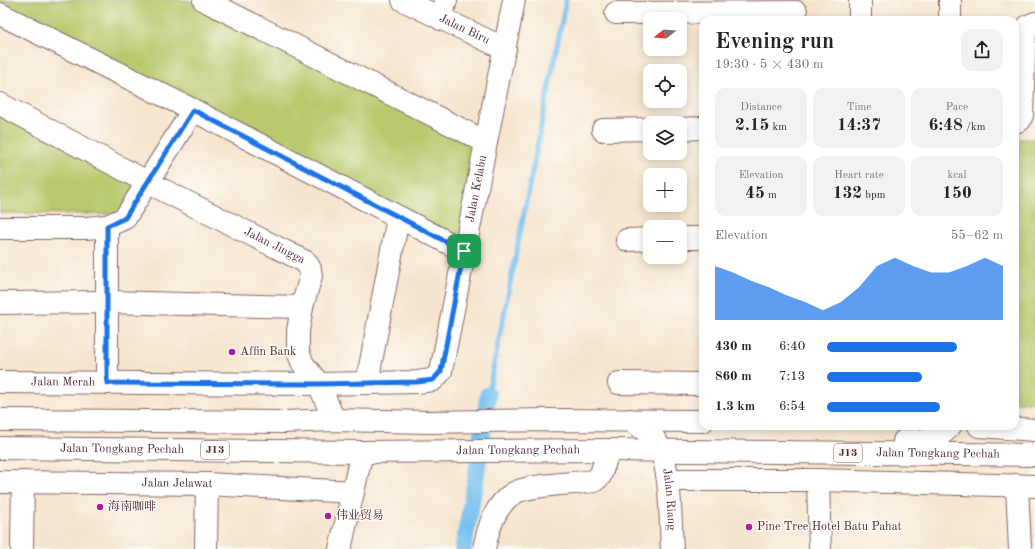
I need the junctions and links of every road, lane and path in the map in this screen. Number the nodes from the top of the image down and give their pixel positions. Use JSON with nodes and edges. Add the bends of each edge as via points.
{"nodes":[{"id":1,"x":204,"y":0,"type":"edge"},
{"id":2,"x":403,"y":0,"type":"edge"},
{"id":3,"x":514,"y":0,"type":"edge"},
{"id":4,"x":860,"y":0,"type":"edge"},
{"id":5,"x":950,"y":0,"type":"edge"},
{"id":6,"x":444,"y":9,"type":"edge"},
{"id":7,"x":796,"y":11,"type":"edge"},
{"id":8,"x":616,"y":13,"type":"dead end"},
{"id":9,"x":860,"y":16,"type":"edge"},
{"id":10,"x":950,"y":16,"type":"edge"},
{"id":11,"x":2,"y":18,"type":"edge"},
{"id":12,"x":1035,"y":23,"type":"edge"},
{"id":13,"x":504,"y":49,"type":"junction"},
{"id":14,"x":0,"y":104,"type":"edge"},
{"id":15,"x":193,"y":110,"type":"junction"},
{"id":16,"x":1019,"y":120,"type":"edge"},
{"id":17,"x":699,"y":128,"type":"edge"},
{"id":18,"x":643,"y":129,"type":"edge"},
{"id":19,"x":687,"y":129,"type":"edge"},
{"id":20,"x":603,"y":130,"type":"dead end"},
{"id":21,"x":486,"y":142,"type":"junction"},
{"id":22,"x":147,"y":182,"type":"junction"},
{"id":23,"x":398,"y":218,"type":"junction"},
{"id":24,"x":107,"y":226,"type":"junction"},
{"id":25,"x":0,"y":228,"type":"edge"},
{"id":26,"x":687,"y":238,"type":"edge"},
{"id":27,"x":699,"y":238,"type":"edge"},
{"id":28,"x":643,"y":239,"type":"edge"},
{"id":29,"x":627,"y":240,"type":"dead end"},
{"id":30,"x":464,"y":251,"type":"junction"},
{"id":31,"x":108,"y":302,"type":"junction"},
{"id":32,"x":0,"y":303,"type":"edge"},
{"id":33,"x":302,"y":307,"type":"junction"},
{"id":34,"x":0,"y":382,"type":"edge"},
{"id":35,"x":107,"y":383,"type":"junction"},
{"id":36,"x":367,"y":383,"type":"junction"},
{"id":37,"x":620,"y":383,"type":"dead end"},
{"id":38,"x":319,"y":384,"type":"junction"},
{"id":39,"x":699,"y":384,"type":"edge"},
{"id":40,"x":0,"y":420,"type":"edge"},
{"id":41,"x":334,"y":420,"type":"junction"},
{"id":42,"x":630,"y":420,"type":"junction"},
{"id":43,"x":699,"y":421,"type":"edge"},
{"id":44,"x":1019,"y":429,"type":"edge"},
{"id":45,"x":946,"y":430,"type":"edge"},
{"id":46,"x":955,"y":430,"type":"edge"},
{"id":47,"x":1035,"y":430,"type":"edge"},
{"id":48,"x":0,"y":448,"type":"edge"},
{"id":49,"x":609,"y":450,"type":"junction"},
{"id":50,"x":662,"y":451,"type":"junction"},
{"id":51,"x":362,"y":452,"type":"junction"},
{"id":52,"x":874,"y":453,"type":"junction"},
{"id":53,"x":1029,"y":455,"type":"edge"},
{"id":54,"x":668,"y":480,"type":"junction"},
{"id":55,"x":818,"y":480,"type":"junction"},
{"id":56,"x":0,"y":482,"type":"edge"},
{"id":57,"x":24,"y":482,"type":"junction"},
{"id":58,"x":206,"y":484,"type":"junction"},
{"id":59,"x":1026,"y":486,"type":"edge"},
{"id":60,"x":353,"y":492,"type":"junction"},
{"id":61,"x":22,"y":549,"type":"edge"},
{"id":62,"x":206,"y":549,"type":"edge"},
{"id":63,"x":340,"y":549,"type":"edge"},
{"id":64,"x":484,"y":549,"type":"edge"},
{"id":65,"x":672,"y":549,"type":"edge"},
{"id":66,"x":820,"y":549,"type":"edge"},
{"id":67,"x":1020,"y":549,"type":"edge"}],
"edges":[{"from":1,"to":21,"type":"street"},
{"from":2,"to":6,"type":"street","name":"Jalan Biru"},
{"from":3,"to":13,"type":"street","name":"Jalan Kelabu"},
{"from":4,"to":9,"type":"street"},
{"from":5,"to":10,"type":"street"},
{"from":6,"to":13,"type":"street","name":"Jalan Biru"},
{"from":7,"to":8,"type":"street"},
{"from":11,"to":15,"type":"street"},
{"from":12,"to":16,"type":"street","via":[[1028,26],[1025,32],[1022,115]]},
{"from":13,"to":21,"type":"street","name":"Jalan Kelabu"},
{"from":14,"to":22,"type":"street","name":"Jalan Jingga"},
{"from":15,"to":22,"type":"street"},
{"from":15,"to":23,"type":"street"},
{"from":17,"to":19,"type":"street"},
{"from":18,"to":20,"type":"street"},
{"from":21,"to":30,"type":"street","name":"Jalan Kelabu"},
{"from":22,"to":24,"type":"street","via":[[125,218]]},
{"from":22,"to":33,"type":"street","name":"Jalan Jingga","via":[[306,262],[310,276]]},
{"from":23,"to":30,"type":"street"},
{"from":23,"to":36,"type":"street"},
{"from":24,"to":25,"type":"street"},
{"from":24,"to":31,"type":"street"},
{"from":26,"to":27,"type":"street"},
{"from":28,"to":29,"type":"street"},
{"from":30,"to":36,"type":"street","name":"Jalan Kelabu","via":[[441,371],[433,380]]},
{"from":31,"to":32,"type":"street"},
{"from":31,"to":33,"type":"street"},
{"from":31,"to":35,"type":"street"},
{"from":33,"to":38,"type":"street","name":"Jalan Jingga","via":[[298,352],[303,364]]},
{"from":34,"to":35,"type":"street","name":"Jalan Merah"},
{"from":35,"to":38,"type":"street","name":"Jalan Merah"},
{"from":36,"to":38,"type":"street","name":"Jalan Kelabu"},
{"from":37,"to":39,"type":"street"},
{"from":38,"to":41,"type":"street","name":"Jalan Jingga"},
{"from":40,"to":41,"type":"street"},
{"from":41,"to":42,"type":"street"},
{"from":42,"to":43,"type":"street"},
{"from":42,"to":50,"type":"street","via":[[646,431]]},
{"from":44,"to":47,"type":"street"},
{"from":45,"to":52,"type":"street","via":[[939,437],[893,443]]},
{"from":46,"to":53,"type":"street","via":[[962,438],[1002,442]]},
{"from":48,"to":51,"type":"street","name":"Jalan Tongkang Pechah","number":"J13"},
{"from":49,"to":50,"type":"street","name":"Jalan Tongkang Pechah","number":"J13"},
{"from":49,"to":51,"type":"street","name":"Jalan Tongkang Pechah","number":"J13"},
{"from":49,"to":64,"type":"street","via":[[600,476],[594,481],[527,488],[514,493],[497,511],[487,532]]},
{"from":50,"to":52,"type":"street","name":"Jalan Tongkang Pechah","number":"J13"},
{"from":50,"to":54,"type":"street","name":"Jalan Riang"},
{"from":51,"to":60,"type":"street"},
{"from":52,"to":53,"type":"street","name":"Jalan Tongkang Pechah","number":"J13"},
{"from":54,"to":55,"type":"street"},
{"from":54,"to":65,"type":"street","name":"Jalan Riang"},
{"from":55,"to":59,"type":"street"},
{"from":55,"to":66,"type":"street"},
{"from":56,"to":57,"type":"street","name":"Jalan Jelawat"},
{"from":57,"to":58,"type":"street","name":"Jalan Jelawat"},
{"from":57,"to":61,"type":"street"},
{"from":58,"to":60,"type":"street","name":"Jalan Jelawat"},
{"from":58,"to":62,"type":"street"},
{"from":59,"to":67,"type":"street"},
{"from":60,"to":63,"type":"street"}]}
